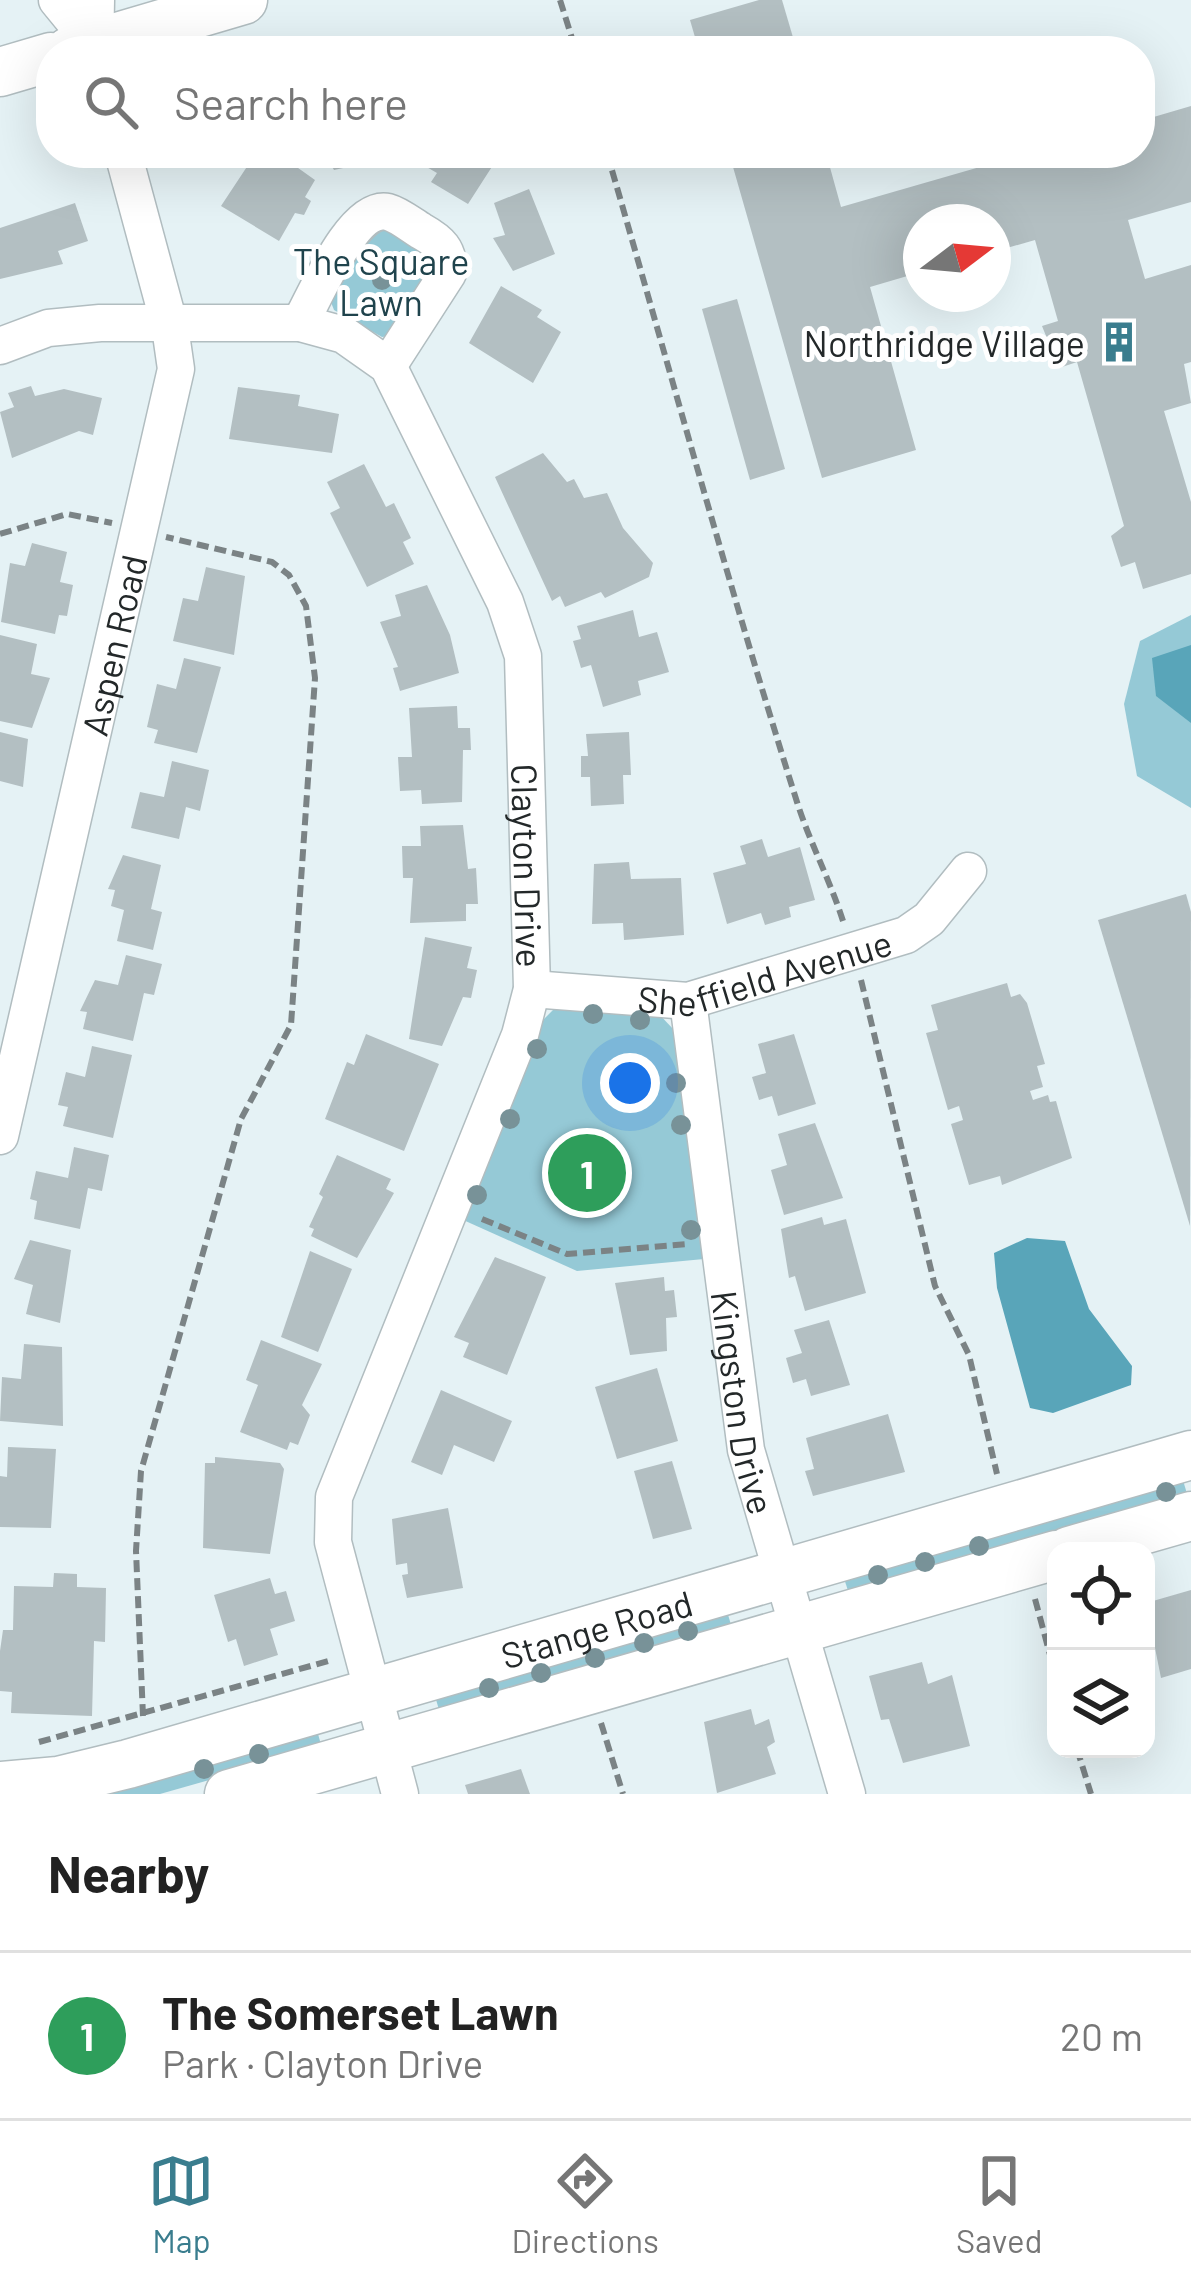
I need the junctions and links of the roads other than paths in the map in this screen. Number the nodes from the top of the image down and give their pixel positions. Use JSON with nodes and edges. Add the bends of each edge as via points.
{"nodes":[{"id":1,"x":58,"y":0,"type":"edge"},
{"id":2,"x":243,"y":0,"type":"edge"},
{"id":3,"x":78,"y":36,"type":"edge"},
{"id":4,"x":101,"y":36,"type":"edge"},
{"id":5,"x":36,"y":58,"type":"edge"},
{"id":6,"x":0,"y":72,"type":"edge"},
{"id":7,"x":127,"y":168,"type":"edge"},
{"id":8,"x":300,"y":323,"type":"junction"},
{"id":9,"x":170,"y":327,"type":"junction"},
{"id":10,"x":0,"y":346,"type":"edge"},
{"id":11,"x":388,"y":366,"type":"junction"},
{"id":12,"x":968,"y":871,"type":"dead end"},
{"id":13,"x":532,"y":988,"type":"junction"},
{"id":14,"x":688,"y":1001,"type":"junction"},
{"id":15,"x":0,"y":1136,"type":"edge"},
{"id":16,"x":1191,"y":1455,"type":"edge"},
{"id":17,"x":1191,"y":1516,"type":"edge"},
{"id":18,"x":1100,"y":1542,"type":"edge"},
{"id":19,"x":1047,"y":1558,"type":"edge"},
{"id":20,"x":779,"y":1574,"type":"junction"},
{"id":21,"x":796,"y":1630,"type":"junction"},
{"id":22,"x":371,"y":1694,"type":"junction"},
{"id":23,"x":9,"y":1766,"type":"edge"},
{"id":24,"x":394,"y":1771,"type":"edge"},
{"id":25,"x":230,"y":1794,"type":"edge"},
{"id":26,"x":847,"y":1794,"type":"edge"}],
"edges":[{"from":1,"to":3,"type":"street"},
{"from":2,"to":4,"type":"main road"},
{"from":5,"to":6,"type":"main road"},
{"from":7,"to":9,"type":"street","name":"Aspen Road"},
{"from":8,"to":9,"type":"street"},
{"from":8,"to":11,"type":"street","via":[[344,335]]},
{"from":8,"to":11,"type":"street","via":[[355,226],[387,212],[440,242],[449,260]]},
{"from":9,"to":10,"type":"street","via":[[48,328]]},
{"from":9,"to":15,"type":"street","name":"Aspen Road","via":[[176,370]]},
{"from":11,"to":13,"type":"street","name":"Clayton Drive","via":[[505,602],[523,656]]},
{"from":12,"to":14,"type":"street","name":"Sheffield Avenue","via":[[905,935]]},
{"from":13,"to":14,"type":"street","name":"Sheffield Avenue"},
{"from":13,"to":22,"type":"street","name":"Clayton Drive","via":[[334,1497],[332,1542]]},
{"from":14,"to":20,"type":"street","name":"Kingston Drive","via":[[743,1434]]},
{"from":16,"to":20,"type":"main road","name":"Stange Road"},
{"from":17,"to":18,"type":"main road"},
{"from":19,"to":21,"type":"main road","name":"Stange Road"},
{"from":20,"to":21,"type":"street","name":"Kingston Drive"},
{"from":20,"to":22,"type":"main road","name":"Stange Road"},
{"from":21,"to":24,"type":"main road","name":"Stange Road"},
{"from":21,"to":26,"type":"street","name":"Kingston Drive"},
{"from":22,"to":23,"type":"main road","name":"Stange Road","via":[[58,1781]]},
{"from":22,"to":24,"type":"street","name":"Clayton Drive"},
{"from":24,"to":25,"type":"main road","name":"Stange Road"}]}
